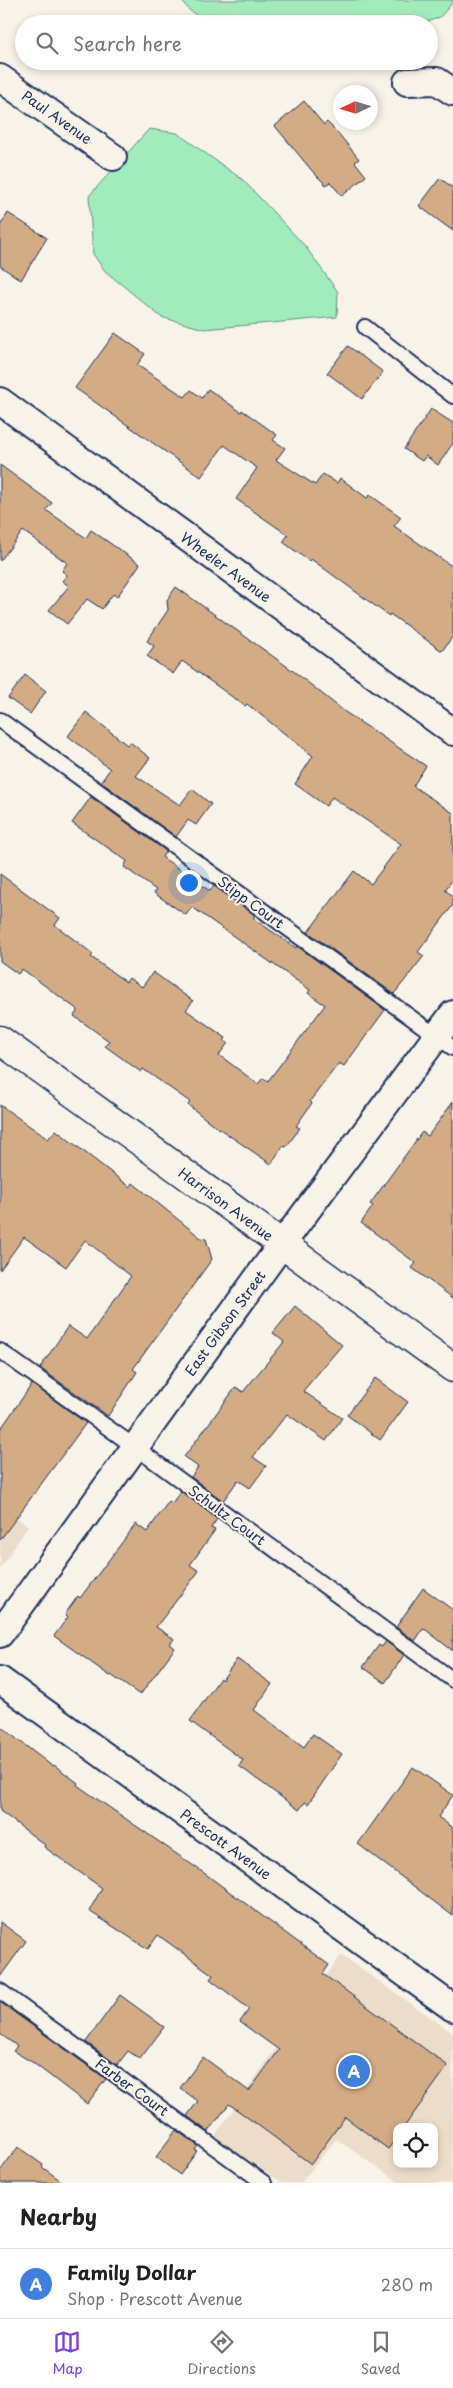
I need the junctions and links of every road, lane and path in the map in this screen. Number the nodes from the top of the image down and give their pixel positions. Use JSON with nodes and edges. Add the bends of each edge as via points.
{"nodes":[{"id":1,"x":0,"y":78,"type":"edge"},
{"id":2,"x":407,"y":82,"type":"dead end"},
{"id":3,"x":453,"y":92,"type":"edge"},
{"id":4,"x":113,"y":157,"type":"dead end"},
{"id":5,"x":365,"y":327,"type":"dead end"},
{"id":6,"x":453,"y":396,"type":"edge"},
{"id":7,"x":0,"y":401,"type":"edge"},
{"id":8,"x":0,"y":720,"type":"edge"},
{"id":9,"x":453,"y":732,"type":"edge"},
{"id":10,"x":453,"y":1014,"type":"edge"},
{"id":11,"x":0,"y":1040,"type":"edge"},
{"id":12,"x":445,"y":1042,"type":"edge"},
{"id":13,"x":282,"y":1244,"type":"junction"},
{"id":14,"x":0,"y":1352,"type":"edge"},
{"id":15,"x":453,"y":1368,"type":"edge"},
{"id":16,"x":135,"y":1447,"type":"junction"},
{"id":17,"x":0,"y":1634,"type":"edge"},
{"id":18,"x":0,"y":1680,"type":"edge"},
{"id":19,"x":453,"y":1680,"type":"edge"},
{"id":20,"x":0,"y":1991,"type":"edge"},
{"id":21,"x":453,"y":2008,"type":"edge"},
{"id":22,"x":264,"y":2183,"type":"edge"}],
"edges":[{"from":1,"to":4,"type":"street","name":"Paul Avenue"},
{"from":2,"to":3,"type":"street","via":[[437,81]]},
{"from":5,"to":6,"type":"lane"},
{"from":7,"to":9,"type":"street","name":"Wheeler Avenue"},
{"from":8,"to":12,"type":"lane","name":"Stipp Court"},
{"from":10,"to":12,"type":"street","name":"East Gibson Street"},
{"from":11,"to":13,"type":"main road","name":"Harrison Avenue"},
{"from":12,"to":13,"type":"street","name":"East Gibson Street"},
{"from":13,"to":15,"type":"main road","name":"Harrison Avenue"},
{"from":13,"to":16,"type":"street","name":"East Gibson Street"},
{"from":14,"to":16,"type":"lane","name":"Schultz Court"},
{"from":16,"to":17,"type":"street","name":"East Gibson Street"},
{"from":16,"to":19,"type":"lane","name":"Schultz Court"},
{"from":18,"to":21,"type":"street","name":"Prescott Avenue"},
{"from":20,"to":22,"type":"lane","name":"Farber Court"}]}
